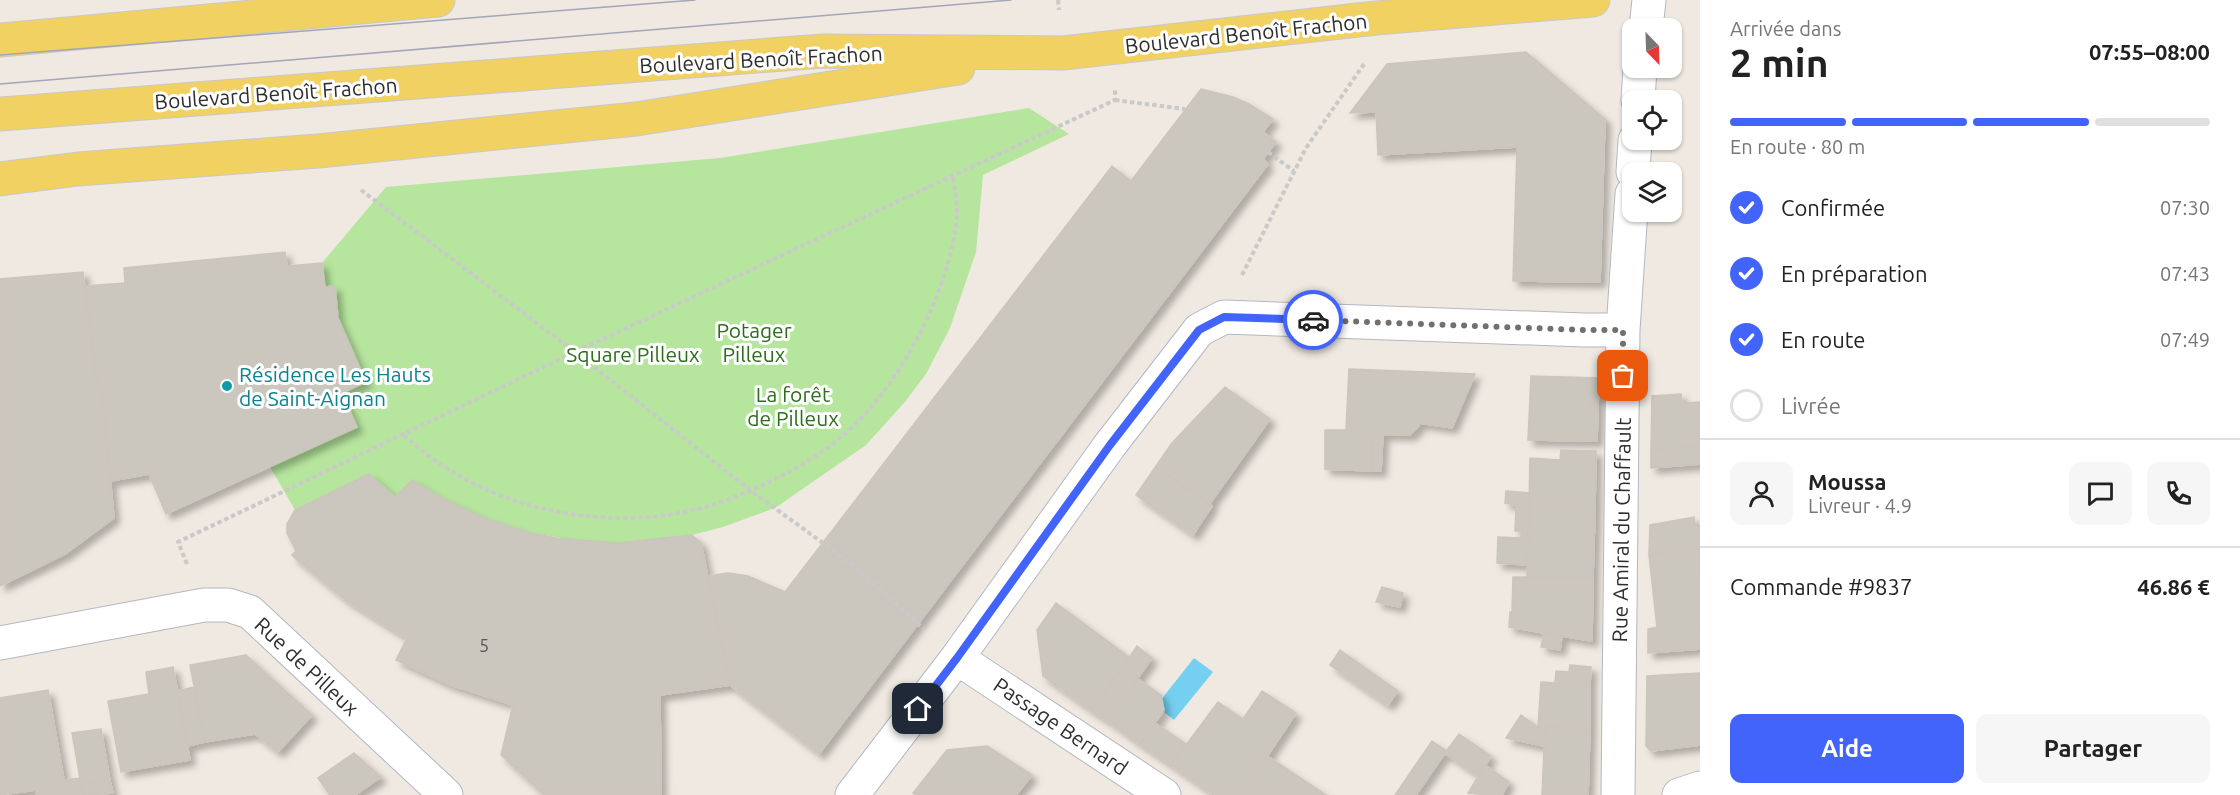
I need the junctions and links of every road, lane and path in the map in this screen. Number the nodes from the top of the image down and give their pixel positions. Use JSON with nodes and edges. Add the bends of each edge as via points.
{"nodes":[{"id":1,"x":438,"y":0,"type":"edge"},
{"id":2,"x":1593,"y":0,"type":"edge"},
{"id":3,"x":1649,"y":0,"type":"edge"},
{"id":4,"x":1647,"y":18,"type":"edge"},
{"id":5,"x":0,"y":40,"type":"edge"},
{"id":6,"x":1118,"y":47,"type":"junction"},
{"id":7,"x":1064,"y":53,"type":"junction"},
{"id":8,"x":1365,"y":62,"type":"dead end"},
{"id":9,"x":1115,"y":100,"type":"junction"},
{"id":10,"x":1185,"y":110,"type":"dead end"},
{"id":11,"x":0,"y":114,"type":"edge"},
{"id":12,"x":318,"y":151,"type":"junction"},
{"id":13,"x":1268,"y":152,"type":"dead end"},
{"id":14,"x":1294,"y":171,"type":"junction"},
{"id":15,"x":953,"y":176,"type":"junction"},
{"id":16,"x":0,"y":179,"type":"edge"},
{"id":17,"x":1630,"y":222,"type":"edge"},
{"id":18,"x":1224,"y":317,"type":"junction"},
{"id":19,"x":1623,"y":330,"type":"junction"},
{"id":20,"x":575,"y":352,"type":"junction"},
{"id":21,"x":404,"y":435,"type":"junction"},
{"id":22,"x":751,"y":491,"type":"junction"},
{"id":23,"x":204,"y":605,"type":"junction"},
{"id":24,"x":0,"y":643,"type":"edge"},
{"id":25,"x":957,"y":658,"type":"junction"},
{"id":26,"x":1700,"y":788,"type":"edge"},
{"id":27,"x":446,"y":795,"type":"edge"},
{"id":28,"x":852,"y":795,"type":"edge"},
{"id":29,"x":1164,"y":795,"type":"edge"},
{"id":30,"x":1618,"y":795,"type":"edge"},
{"id":31,"x":1680,"y":795,"type":"edge"}],
"edges":[{"from":1,"to":5,"type":"main road"},
{"from":2,"to":6,"type":"main road","name":"Boulevard Benoît Frachon","via":[[1376,18]]},
{"from":3,"to":4,"type":"street"},
{"from":6,"to":7,"type":"main road","name":"Boulevard Benoît Frachon"},
{"from":6,"to":9,"type":"path"},
{"from":7,"to":11,"type":"main road","name":"Boulevard Benoît Frachon","via":[[823,51]]},
{"from":7,"to":12,"type":"main road","via":[[636,119]]},
{"from":8,"to":14,"type":"path"},
{"from":9,"to":10,"type":"path"},
{"from":9,"to":15,"type":"path"},
{"from":12,"to":16,"type":"main road","via":[[78,169]]},
{"from":12,"to":20,"type":"path","via":[[373,201]]},
{"from":13,"to":14,"type":"path"},
{"from":14,"to":18,"type":"path"},
{"from":15,"to":20,"type":"path"},
{"from":15,"to":22,"type":"path","via":[[957,212],[948,260],[933,308],[906,359],[862,417],[825,450]]},
{"from":17,"to":19,"type":"street","name":"Rue Amiral du Chaffault"},
{"from":18,"to":19,"type":"street"},
{"from":18,"to":25,"type":"street","via":[[1199,330],[1110,445]]},
{"from":19,"to":30,"type":"street","name":"Rue Amiral du Chaffault"},
{"from":20,"to":21,"type":"path"},
{"from":20,"to":22,"type":"path"},
{"from":21,"to":22,"type":"path","via":[[450,471],[499,496],[599,518],[657,515],[707,506]]},
{"from":21,"to":23,"type":"path","via":[[178,542]]},
{"from":22,"to":25,"type":"path","via":[[860,571]]},
{"from":23,"to":24,"type":"street","name":"Rue de Pilleux"},
{"from":23,"to":27,"type":"street","name":"Rue de Pilleux","via":[[228,605],[250,612]]},
{"from":25,"to":28,"type":"street"},
{"from":25,"to":29,"type":"street","name":"Passage Bernard"},
{"from":26,"to":31,"type":"street"}]}
